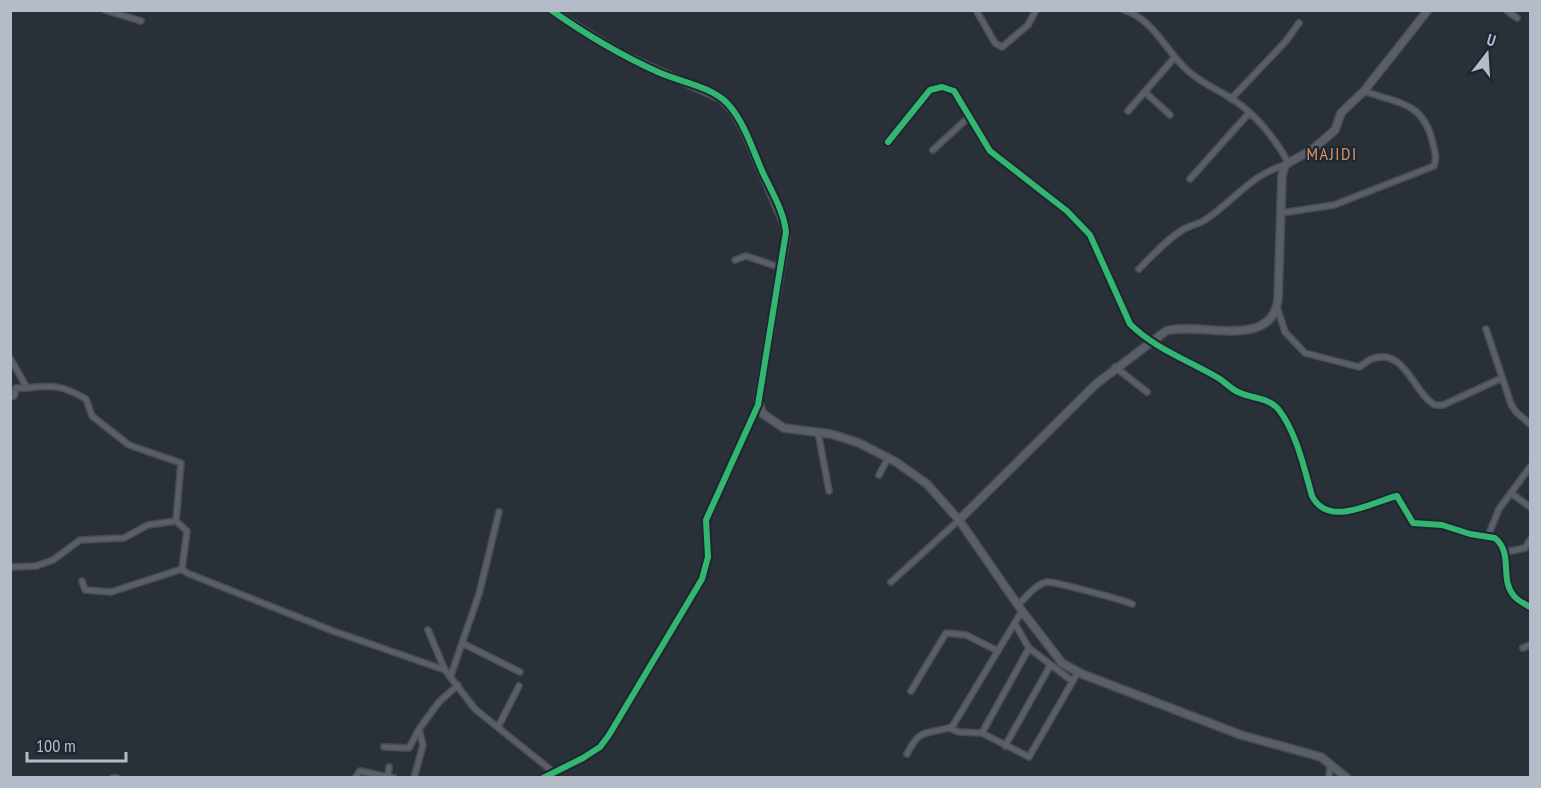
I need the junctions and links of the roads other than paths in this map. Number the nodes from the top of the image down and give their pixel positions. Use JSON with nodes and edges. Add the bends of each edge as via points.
{"nodes":[{"id":1,"x":105,"y":10,"type":"edge"},
{"id":2,"x":551,"y":10,"type":"edge"},
{"id":3,"x":976,"y":10,"type":"edge"},
{"id":4,"x":1036,"y":10,"type":"edge"},
{"id":5,"x":1124,"y":10,"type":"edge"},
{"id":6,"x":1428,"y":10,"type":"edge"},
{"id":7,"x":1506,"y":10,"type":"edge"},
{"id":8,"x":1517,"y":18,"type":"dead end"},
{"id":9,"x":141,"y":21,"type":"dead end"},
{"id":10,"x":1299,"y":23,"type":"dead end"},
{"id":11,"x":1175,"y":57,"type":"junction"},
{"id":12,"x":1364,"y":91,"type":"junction"},
{"id":13,"x":1146,"y":93,"type":"junction"},
{"id":14,"x":1232,"y":99,"type":"junction"},
{"id":15,"x":1128,"y":111,"type":"dead end"},
{"id":16,"x":1250,"y":113,"type":"junction"},
{"id":17,"x":1170,"y":115,"type":"dead end"},
{"id":18,"x":970,"y":116,"type":"junction"},
{"id":19,"x":888,"y":142,"type":"dead end"},
{"id":20,"x":933,"y":150,"type":"dead end"},
{"id":21,"x":1287,"y":164,"type":"junction"},
{"id":22,"x":1190,"y":179,"type":"dead end"},
{"id":23,"x":1281,"y":213,"type":"junction"},
{"id":24,"x":735,"y":260,"type":"dead end"},
{"id":25,"x":779,"y":267,"type":"junction"},
{"id":26,"x":1138,"y":269,"type":"dead end"},
{"id":27,"x":1277,"y":307,"type":"junction"},
{"id":28,"x":1486,"y":328,"type":"dead end"},
{"id":29,"x":1151,"y":341,"type":"junction"},
{"id":30,"x":10,"y":358,"type":"edge"},
{"id":31,"x":1115,"y":367,"type":"junction"},
{"id":32,"x":1502,"y":378,"type":"junction"},
{"id":33,"x":27,"y":388,"type":"junction"},
{"id":34,"x":1148,"y":392,"type":"dead end"},
{"id":35,"x":10,"y":397,"type":"edge"},
{"id":36,"x":758,"y":405,"type":"junction"},
{"id":37,"x":1530,"y":424,"type":"edge"},
{"id":38,"x":818,"y":432,"type":"junction"},
{"id":39,"x":888,"y":458,"type":"junction"},
{"id":40,"x":1530,"y":467,"type":"edge"},
{"id":41,"x":879,"y":475,"type":"dead end"},
{"id":42,"x":829,"y":491,"type":"dead end"},
{"id":43,"x":1511,"y":493,"type":"junction"},
{"id":44,"x":1530,"y":507,"type":"edge"},
{"id":45,"x":499,"y":512,"type":"dead end"},
{"id":46,"x":959,"y":520,"type":"junction"},
{"id":47,"x":176,"y":521,"type":"junction"},
{"id":48,"x":1488,"y":536,"type":"junction"},
{"id":49,"x":1530,"y":540,"type":"edge"},
{"id":50,"x":1528,"y":550,"type":"edge"},
{"id":51,"x":1506,"y":552,"type":"junction"},
{"id":52,"x":10,"y":567,"type":"edge"},
{"id":53,"x":182,"y":569,"type":"junction"},
{"id":54,"x":82,"y":580,"type":"dead end"},
{"id":55,"x":891,"y":582,"type":"dead end"},
{"id":56,"x":1132,"y":604,"type":"dead end"},
{"id":57,"x":1020,"y":608,"type":"junction"},
{"id":58,"x":1530,"y":608,"type":"edge"},
{"id":59,"x":1015,"y":624,"type":"junction"},
{"id":60,"x":428,"y":630,"type":"dead end"},
{"id":61,"x":462,"y":643,"type":"junction"},
{"id":62,"x":1530,"y":645,"type":"edge"},
{"id":63,"x":1029,"y":648,"type":"junction"},
{"id":64,"x":1523,"y":648,"type":"dead end"},
{"id":65,"x":998,"y":651,"type":"junction"},
{"id":66,"x":1050,"y":666,"type":"junction"},
{"id":67,"x":445,"y":670,"type":"junction"},
{"id":68,"x":520,"y":672,"type":"dead end"},
{"id":69,"x":1078,"y":672,"type":"junction"},
{"id":70,"x":451,"y":675,"type":"junction"},
{"id":71,"x":1072,"y":681,"type":"junction"},
{"id":72,"x":459,"y":685,"type":"junction"},
{"id":73,"x":519,"y":686,"type":"dead end"},
{"id":74,"x":911,"y":691,"type":"dead end"},
{"id":75,"x":498,"y":728,"type":"junction"},
{"id":76,"x":949,"y":728,"type":"junction"},
{"id":77,"x":419,"y":729,"type":"junction"},
{"id":78,"x":982,"y":733,"type":"junction"},
{"id":79,"x":1005,"y":746,"type":"junction"},
{"id":80,"x":384,"y":747,"type":"dead end"},
{"id":81,"x":907,"y":754,"type":"dead end"},
{"id":82,"x":1330,"y":762,"type":"junction"},
{"id":83,"x":389,"y":767,"type":"dead end"},
{"id":84,"x":552,"y":771,"type":"junction"},
{"id":85,"x":112,"y":777,"type":"edge"},
{"id":86,"x":117,"y":777,"type":"edge"},
{"id":87,"x":355,"y":777,"type":"edge"},
{"id":88,"x":390,"y":777,"type":"edge"},
{"id":89,"x":414,"y":777,"type":"edge"},
{"id":90,"x":543,"y":777,"type":"edge"},
{"id":91,"x":1329,"y":777,"type":"edge"},
{"id":92,"x":1347,"y":777,"type":"edge"}],
"edges":[{"from":1,"to":9,"type":"street"},
{"from":2,"to":25,"type":"street","via":[[619,53],[711,93],[728,105],[744,130],[784,221],[786,238]]},
{"from":3,"to":4,"type":"street","via":[[995,43],[1002,47],[1028,25]]},
{"from":5,"to":11,"type":"street","via":[[1150,27]]},
{"from":6,"to":12,"type":"street"},
{"from":7,"to":8,"type":"street"},
{"from":10,"to":14,"type":"street"},
{"from":11,"to":13,"type":"street"},
{"from":11,"to":14,"type":"street","via":[[1196,78]]},
{"from":12,"to":21,"type":"street","via":[[1341,113],[1335,130]]},
{"from":12,"to":23,"type":"street","via":[[1407,104],[1420,114],[1432,137],[1434,166],[1334,205]]},
{"from":13,"to":15,"type":"street"},
{"from":13,"to":17,"type":"street"},
{"from":14,"to":16,"type":"street"},
{"from":16,"to":21,"type":"street"},
{"from":16,"to":22,"type":"street"},
{"from":18,"to":19,"type":"street","via":[[954,91],[934,87]]},
{"from":18,"to":20,"type":"street"},
{"from":18,"to":29,"type":"street","via":[[999,160],[1067,211],[1090,235],[1130,324]]},
{"from":21,"to":23,"type":"street","via":[[1282,176]]},
{"from":21,"to":26,"type":"street","via":[[1264,174],[1206,219],[1182,230]]},
{"from":23,"to":27,"type":"street"},
{"from":24,"to":25,"type":"street","via":[[746,256]]},
{"from":25,"to":36,"type":"street"},
{"from":27,"to":29,"type":"street","via":[[1268,320],[1254,328],[1178,328]]},
{"from":27,"to":32,"type":"street","via":[[1285,332],[1305,352],[1355,367],[1375,357],[1388,358],[1404,368],[1436,405]]},
{"from":28,"to":32,"type":"street"},
{"from":29,"to":31,"type":"street"},
{"from":29,"to":48,"type":"street","via":[[1221,379],[1237,392],[1277,408],[1296,445],[1312,496],[1321,507],[1353,510],[1397,496],[1413,523]]},
{"from":30,"to":33,"type":"street"},
{"from":31,"to":34,"type":"street"},
{"from":31,"to":46,"type":"street"},
{"from":32,"to":37,"type":"street","via":[[1516,412]]},
{"from":33,"to":35,"type":"street","via":[[16,388]]},
{"from":33,"to":47,"type":"street","via":[[50,384],[71,390],[86,399],[96,420],[129,445],[181,463]]},
{"from":36,"to":38,"type":"street","via":[[763,414],[784,428]]},
{"from":36,"to":84,"type":"street","via":[[706,520],[709,551],[702,579],[600,747],[583,759]]},
{"from":38,"to":39,"type":"street","via":[[859,443]]},
{"from":38,"to":42,"type":"street"},
{"from":39,"to":41,"type":"street"},
{"from":39,"to":46,"type":"street","via":[[927,484]]},
{"from":40,"to":43,"type":"street"},
{"from":43,"to":44,"type":"street"},
{"from":43,"to":48,"type":"street","via":[[1499,508]]},
{"from":45,"to":61,"type":"street","via":[[479,594]]},
{"from":46,"to":55,"type":"street"},
{"from":46,"to":57,"type":"street"},
{"from":47,"to":52,"type":"street","via":[[148,525],[124,538],[80,540],[53,560],[36,566]]},
{"from":47,"to":53,"type":"street","via":[[187,531]]},
{"from":48,"to":51,"type":"street"},
{"from":49,"to":50,"type":"street"},
{"from":50,"to":51,"type":"street"},
{"from":51,"to":58,"type":"street","via":[[1512,595]]},
{"from":53,"to":54,"type":"street","via":[[105,593],[85,590]]},
{"from":53,"to":67,"type":"street","via":[[323,627]]},
{"from":56,"to":57,"type":"street","via":[[1051,581],[1041,584]]},
{"from":57,"to":59,"type":"street"},
{"from":57,"to":69,"type":"street","via":[[1055,655]]},
{"from":59,"to":63,"type":"street"},
{"from":59,"to":65,"type":"street"},
{"from":60,"to":67,"type":"street"},
{"from":61,"to":68,"type":"street"},
{"from":61,"to":70,"type":"street"},
{"from":62,"to":64,"type":"street"},
{"from":63,"to":66,"type":"street"},
{"from":63,"to":78,"type":"street"},
{"from":65,"to":74,"type":"street","via":[[966,635],[946,633]]},
{"from":65,"to":76,"type":"street"},
{"from":66,"to":71,"type":"street"},
{"from":66,"to":79,"type":"street"},
{"from":67,"to":70,"type":"street"},
{"from":69,"to":71,"type":"street"},
{"from":69,"to":82,"type":"street","via":[[1241,735]]},
{"from":70,"to":72,"type":"street"},
{"from":71,"to":79,"type":"street","via":[[1031,755],[1027,757]]},
{"from":72,"to":75,"type":"street","via":[[467,700]]},
{"from":72,"to":77,"type":"street","via":[[439,702]]},
{"from":73,"to":75,"type":"street"},
{"from":75,"to":84,"type":"street"},
{"from":76,"to":78,"type":"street"},
{"from":76,"to":81,"type":"street","via":[[916,736]]},
{"from":77,"to":80,"type":"street","via":[[409,748]]},
{"from":77,"to":89,"type":"street","via":[[423,745]]},
{"from":78,"to":79,"type":"street"},
{"from":82,"to":91,"type":"street"},
{"from":82,"to":92,"type":"street"},
{"from":83,"to":88,"type":"street"},
{"from":84,"to":90,"type":"street"},
{"from":85,"to":86,"type":"street"},
{"from":87,"to":88,"type":"street","via":[[360,771]]}]}
